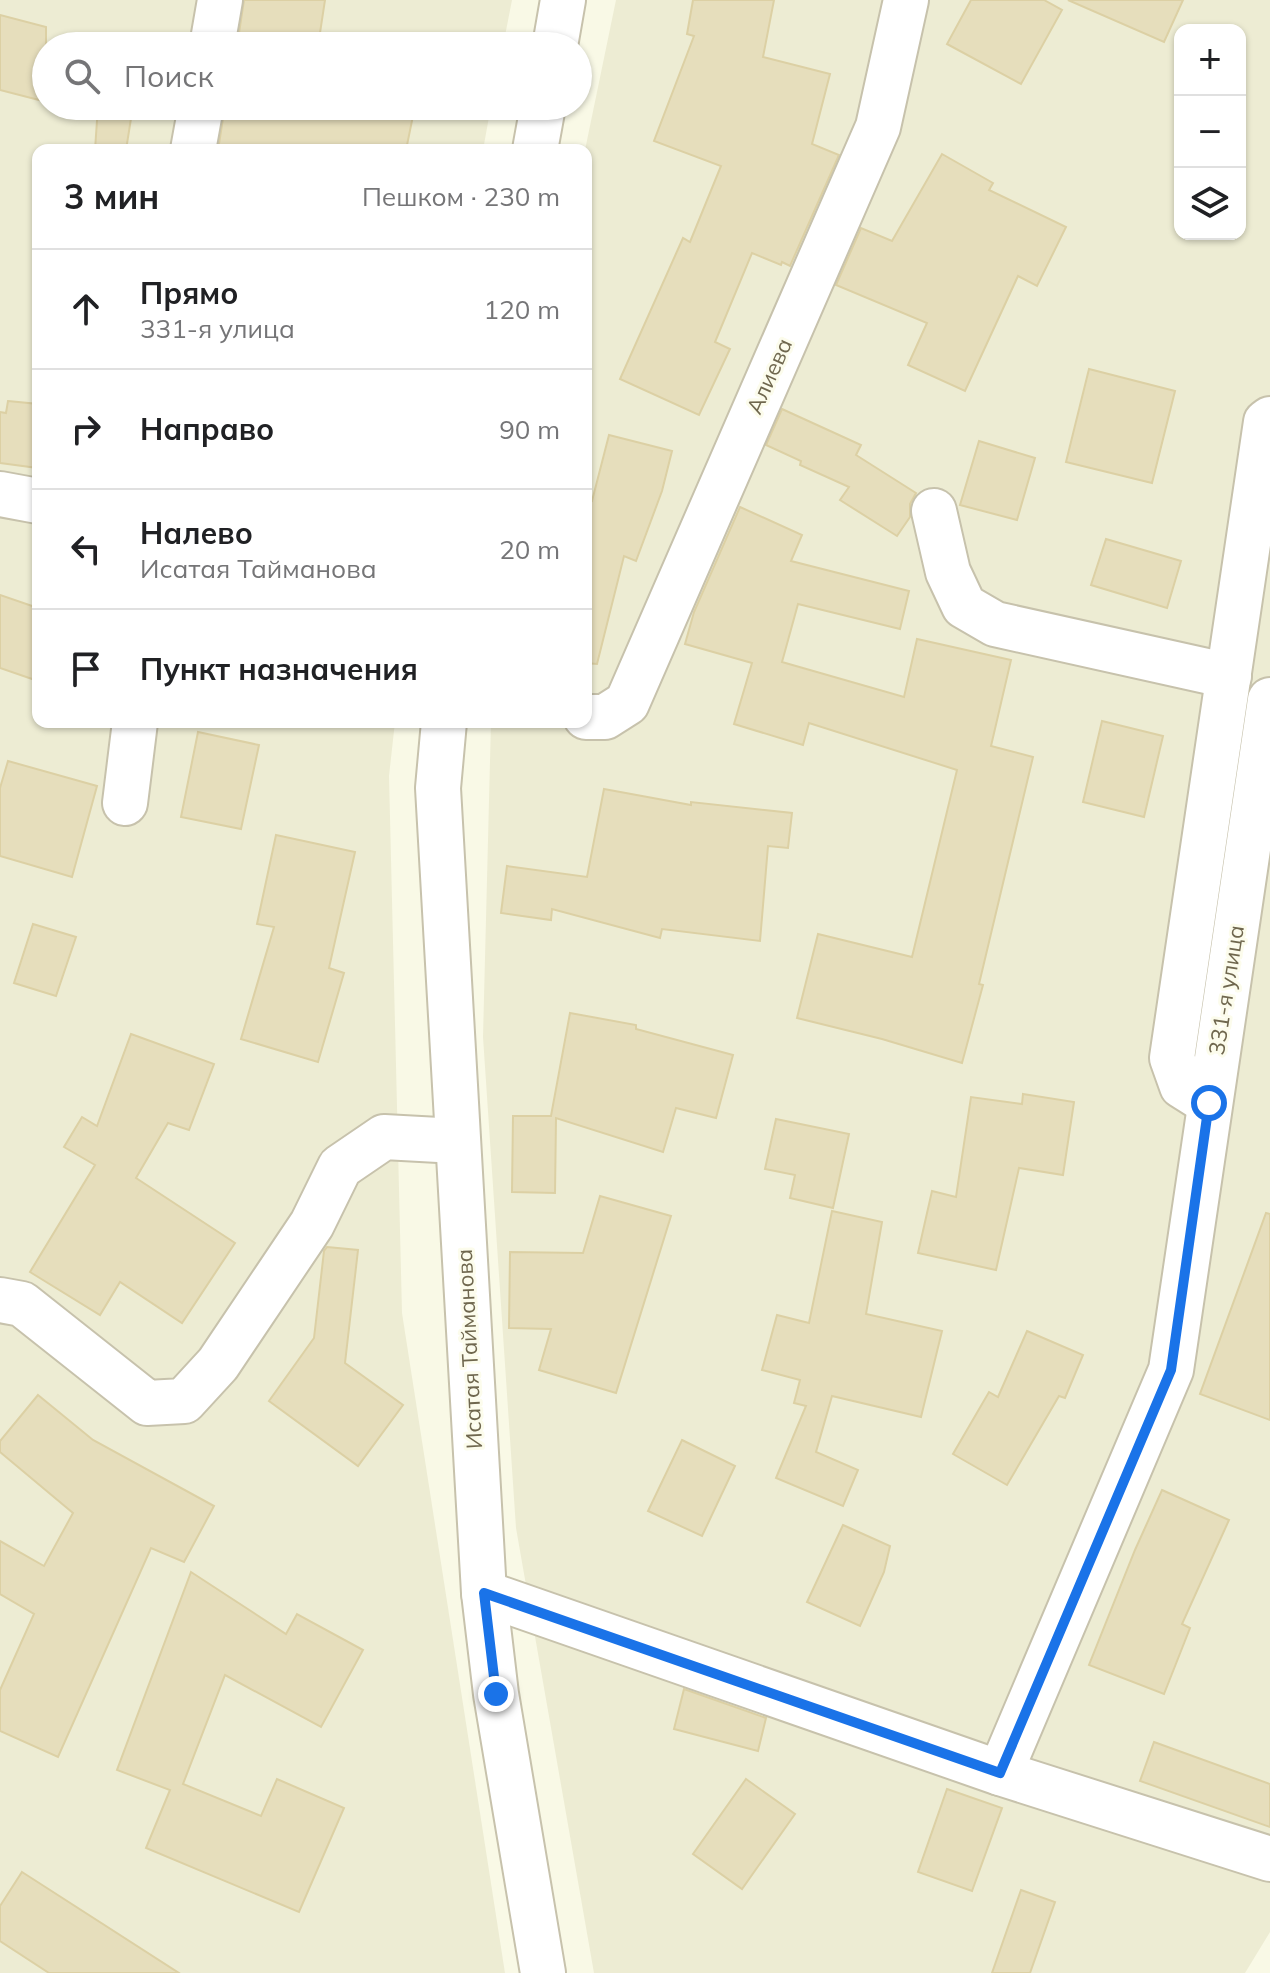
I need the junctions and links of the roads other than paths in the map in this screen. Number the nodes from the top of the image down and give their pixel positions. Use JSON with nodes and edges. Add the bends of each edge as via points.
{"nodes":[{"id":1,"x":220,"y":0,"type":"edge"},
{"id":2,"x":563,"y":0,"type":"edge"},
{"id":3,"x":906,"y":0,"type":"edge"},
{"id":4,"x":214,"y":32,"type":"edge"},
{"id":5,"x":557,"y":32,"type":"edge"},
{"id":6,"x":198,"y":120,"type":"edge"},
{"id":7,"x":540,"y":120,"type":"edge"},
{"id":8,"x":194,"y":144,"type":"edge"},
{"id":9,"x":536,"y":144,"type":"edge"},
{"id":10,"x":1270,"y":419,"type":"edge"},
{"id":11,"x":0,"y":494,"type":"edge"},
{"id":12,"x":32,"y":500,"type":"edge"},
{"id":13,"x":934,"y":511,"type":"dead end"},
{"id":14,"x":1229,"y":676,"type":"junction"},
{"id":15,"x":1270,"y":700,"type":"edge"},
{"id":16,"x":592,"y":717,"type":"edge"},
{"id":17,"x":134,"y":728,"type":"edge"},
{"id":18,"x":443,"y":728,"type":"edge"},
{"id":19,"x":1217,"y":756,"type":"junction"},
{"id":20,"x":1260,"y":764,"type":"junction"},
{"id":21,"x":125,"y":803,"type":"dead end"},
{"id":22,"x":1209,"y":1103,"type":"junction"},
{"id":23,"x":457,"y":1141,"type":"junction"},
{"id":24,"x":0,"y":1300,"type":"edge"},
{"id":25,"x":484,"y":1593,"type":"junction"},
{"id":26,"x":1000,"y":1773,"type":"junction"},
{"id":27,"x":1270,"y":1859,"type":"edge"},
{"id":28,"x":543,"y":1973,"type":"edge"}],
"edges":[{"from":1,"to":4,"type":"street"},
{"from":2,"to":5,"type":"street"},
{"from":3,"to":16,"type":"street","name":"Алиева","via":[[878,127],[627,703],[605,717]]},
{"from":6,"to":8,"type":"street"},
{"from":7,"to":9,"type":"street"},
{"from":10,"to":14,"type":"street"},
{"from":11,"to":12,"type":"street"},
{"from":13,"to":14,"type":"street","via":[[948,572],[964,606],[995,624]]},
{"from":14,"to":19,"type":"street"},
{"from":15,"to":20,"type":"street","name":"331-я улица"},
{"from":17,"to":21,"type":"street"},
{"from":18,"to":23,"type":"street","name":"Исатая Тайманова","via":[[438,788]]},
{"from":19,"to":20,"type":"street"},
{"from":19,"to":22,"type":"street","via":[[1172,1058],[1182,1086]]},
{"from":20,"to":22,"type":"street","name":"331-я улица"},
{"from":22,"to":26,"type":"street","name":"331-я улица","via":[[1171,1370]]},
{"from":23,"to":24,"type":"street","via":[[384,1137],[340,1167],[304,1237],[218,1364],[184,1401],[147,1403],[22,1304]]},
{"from":23,"to":25,"type":"street","name":"Исатая Тайманова"},
{"from":25,"to":26,"type":"street"},
{"from":25,"to":28,"type":"street","name":"Исатая Тайманова"},
{"from":26,"to":27,"type":"street"}]}
